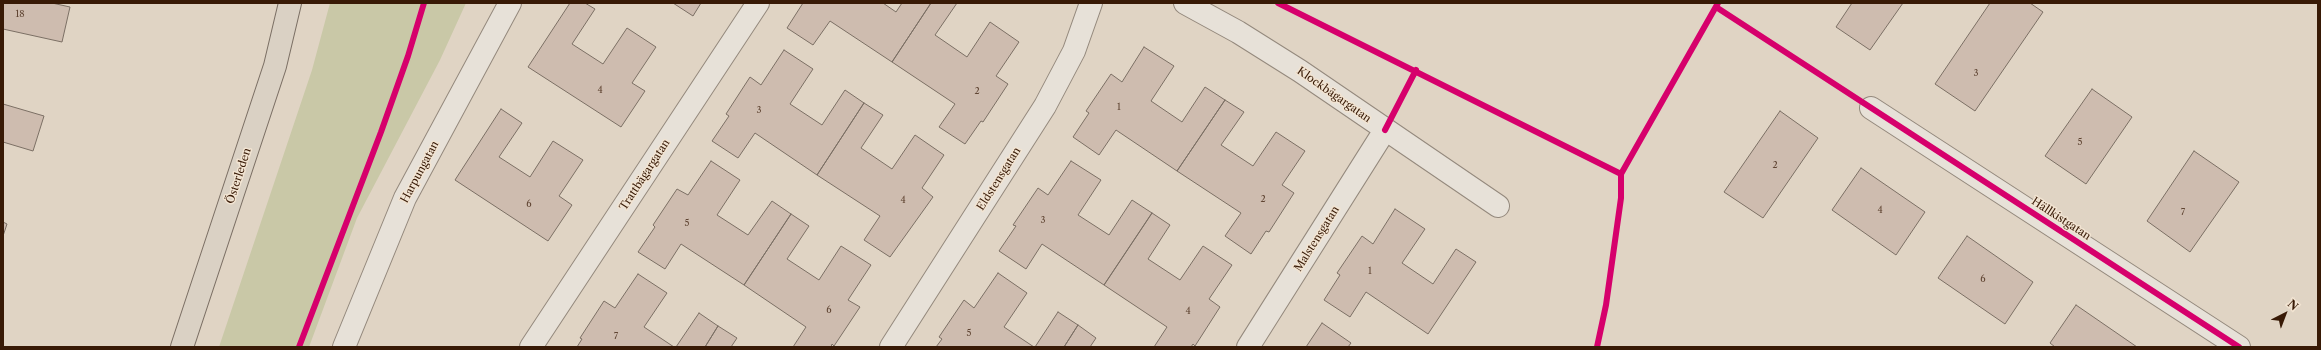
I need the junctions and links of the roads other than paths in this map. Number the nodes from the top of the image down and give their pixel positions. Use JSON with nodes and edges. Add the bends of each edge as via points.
{"nodes":[{"id":1,"x":290,"y":3,"type":"edge"},
{"id":2,"x":510,"y":3,"type":"edge"},
{"id":3,"x":758,"y":3,"type":"edge"},
{"id":4,"x":1090,"y":3,"type":"edge"},
{"id":5,"x":1185,"y":3,"type":"edge"},
{"id":6,"x":1871,"y":108,"type":"dead end"},
{"id":7,"x":1385,"y":130,"type":"junction"},
{"id":8,"x":1498,"y":206,"type":"dead end"},
{"id":9,"x":182,"y":347,"type":"edge"},
{"id":10,"x":344,"y":347,"type":"edge"},
{"id":11,"x":531,"y":347,"type":"edge"},
{"id":12,"x":891,"y":347,"type":"edge"},
{"id":13,"x":1248,"y":347,"type":"edge"},
{"id":14,"x":2239,"y":347,"type":"edge"}],
"edges":[{"from":1,"to":9,"type":"main road","name":"Österleden","via":[[275,66]]},
{"from":2,"to":10,"type":"street","name":"Harpungatan","via":[[405,198]]},
{"from":3,"to":11,"type":"street","name":"Trattbägargatan"},
{"from":4,"to":12,"type":"street","name":"Eldstensgatan","via":[[1074,51],[1045,106]]},
{"from":5,"to":7,"type":"street","name":"Klockbägargatan","via":[[1238,32],[1300,71]]},
{"from":6,"to":14,"type":"street","name":"Hällkistgatan"},
{"from":7,"to":8,"type":"street","name":"Klockbägargatan"},
{"from":7,"to":13,"type":"street","name":"Malstensgatan"}]}
